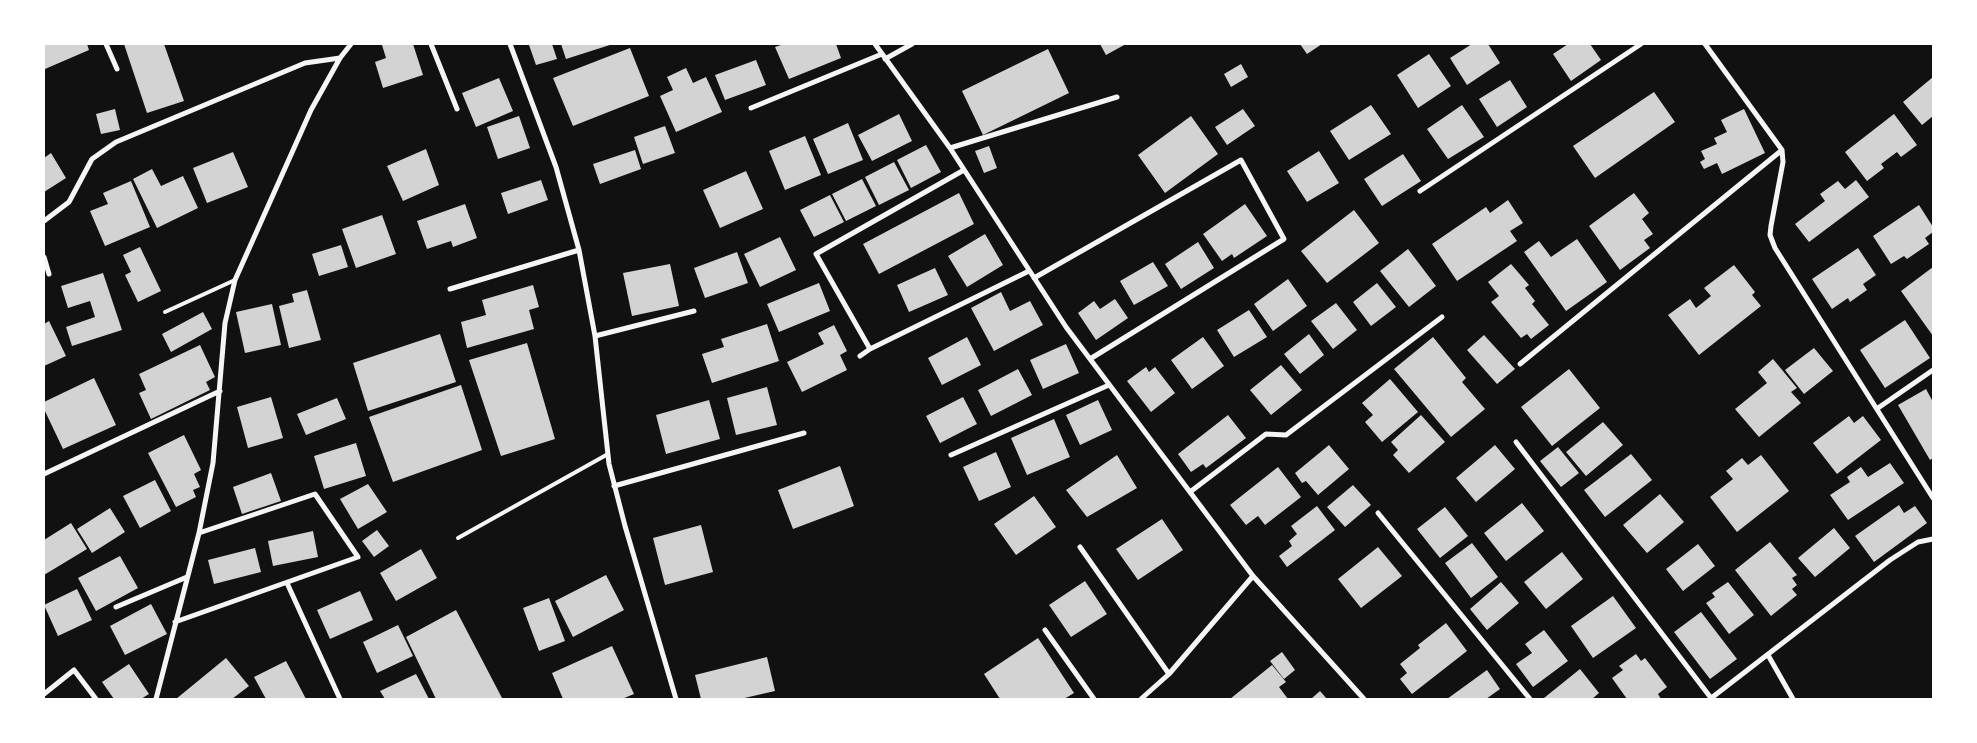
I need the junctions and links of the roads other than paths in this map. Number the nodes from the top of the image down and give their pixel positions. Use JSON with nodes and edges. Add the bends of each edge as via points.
{"nodes":[{"id":1,"x":106,"y":44,"type":"edge"},
{"id":2,"x":351,"y":44,"type":"edge"},
{"id":3,"x":431,"y":44,"type":"edge"},
{"id":4,"x":510,"y":44,"type":"edge"},
{"id":5,"x":875,"y":44,"type":"edge"},
{"id":6,"x":912,"y":44,"type":"edge"},
{"id":7,"x":1641,"y":44,"type":"edge"},
{"id":8,"x":1705,"y":44,"type":"edge"},
{"id":9,"x":883,"y":56,"type":"junction"},
{"id":10,"x":340,"y":58,"type":"junction"},
{"id":11,"x":116,"y":69,"type":"dead end"},
{"id":12,"x":1117,"y":97,"type":"dead end"},
{"id":13,"x":457,"y":108,"type":"dead end"},
{"id":14,"x":751,"y":108,"type":"dead end"},
{"id":15,"x":950,"y":148,"type":"junction"},
{"id":16,"x":1782,"y":150,"type":"junction"},
{"id":17,"x":964,"y":170,"type":"junction"},
{"id":18,"x":1420,"y":190,"type":"dead end"},
{"id":19,"x":44,"y":221,"type":"edge"},
{"id":20,"x":579,"y":250,"type":"junction"},
{"id":21,"x":44,"y":257,"type":"edge"},
{"id":22,"x":1029,"y":271,"type":"junction"},
{"id":23,"x":49,"y":274,"type":"dead end"},
{"id":24,"x":1034,"y":278,"type":"junction"},
{"id":25,"x":235,"y":280,"type":"junction"},
{"id":26,"x":450,"y":289,"type":"dead end"},
{"id":27,"x":694,"y":311,"type":"dead end"},
{"id":28,"x":165,"y":312,"type":"dead end"},
{"id":29,"x":1442,"y":317,"type":"dead end"},
{"id":30,"x":595,"y":336,"type":"junction"},
{"id":31,"x":870,"y":349,"type":"junction"},
{"id":32,"x":860,"y":356,"type":"dead end"},
{"id":33,"x":1090,"y":359,"type":"junction"},
{"id":34,"x":1520,"y":364,"type":"dead end"},
{"id":35,"x":1933,"y":370,"type":"edge"},
{"id":36,"x":1109,"y":385,"type":"junction"},
{"id":37,"x":220,"y":391,"type":"junction"},
{"id":38,"x":1878,"y":408,"type":"junction"},
{"id":39,"x":804,"y":434,"type":"dead end"},
{"id":40,"x":1516,"y":442,"type":"dead end"},
{"id":41,"x":608,"y":454,"type":"junction"},
{"id":42,"x":951,"y":455,"type":"dead end"},
{"id":43,"x":44,"y":474,"type":"edge"},
{"id":44,"x":614,"y":486,"type":"junction"},
{"id":45,"x":1190,"y":492,"type":"junction"},
{"id":46,"x":1933,"y":498,"type":"edge"},
{"id":47,"x":1378,"y":513,"type":"dead end"},
{"id":48,"x":199,"y":533,"type":"junction"},
{"id":49,"x":458,"y":538,"type":"dead end"},
{"id":50,"x":1933,"y":539,"type":"edge"},
{"id":51,"x":1080,"y":547,"type":"dead end"},
{"id":52,"x":1253,"y":576,"type":"junction"},
{"id":53,"x":187,"y":577,"type":"junction"},
{"id":54,"x":287,"y":583,"type":"junction"},
{"id":55,"x":116,"y":607,"type":"dead end"},
{"id":56,"x":175,"y":622,"type":"junction"},
{"id":57,"x":1044,"y":630,"type":"dead end"},
{"id":58,"x":1768,"y":655,"type":"junction"},
{"id":59,"x":1168,"y":674,"type":"junction"},
{"id":60,"x":44,"y":694,"type":"edge"},
{"id":61,"x":1710,"y":698,"type":"edge"},
{"id":62,"x":96,"y":699,"type":"edge"},
{"id":63,"x":156,"y":699,"type":"edge"},
{"id":64,"x":340,"y":699,"type":"edge"},
{"id":65,"x":676,"y":699,"type":"edge"},
{"id":66,"x":1094,"y":699,"type":"edge"},
{"id":67,"x":1142,"y":699,"type":"edge"},
{"id":68,"x":1364,"y":699,"type":"edge"},
{"id":69,"x":1530,"y":699,"type":"edge"},
{"id":70,"x":1793,"y":699,"type":"edge"}],
"edges":[{"from":1,"to":11,"type":"street"},
{"from":2,"to":10,"type":"street"},
{"from":3,"to":13,"type":"street"},
{"from":4,"to":20,"type":"street","via":[[556,167]]},
{"from":5,"to":9,"type":"street"},
{"from":6,"to":9,"type":"street"},
{"from":7,"to":18,"type":"street"},
{"from":8,"to":16,"type":"street"},
{"from":9,"to":14,"type":"street"},
{"from":9,"to":15,"type":"street"},
{"from":10,"to":19,"type":"street","via":[[305,63],[116,142],[92,159],[69,202]]},
{"from":10,"to":25,"type":"street","via":[[307,119]]},
{"from":12,"to":15,"type":"street"},
{"from":15,"to":17,"type":"street"},
{"from":16,"to":34,"type":"street"},
{"from":16,"to":38,"type":"street","via":[[1783,162],[1771,226],[1772,242]]},
{"from":17,"to":22,"type":"street"},
{"from":17,"to":31,"type":"street","via":[[816,254]]},
{"from":20,"to":26,"type":"street"},
{"from":20,"to":30,"type":"street"},
{"from":21,"to":23,"type":"street"},
{"from":22,"to":24,"type":"street"},
{"from":22,"to":31,"type":"street"},
{"from":24,"to":33,"type":"street"},
{"from":24,"to":33,"type":"street","via":[[1241,160],[1284,239]]},
{"from":25,"to":28,"type":"lane"},
{"from":25,"to":37,"type":"street","via":[[225,323]]},
{"from":27,"to":30,"type":"street"},
{"from":29,"to":45,"type":"street","via":[[1286,435],[1266,434]]},
{"from":30,"to":41,"type":"street"},
{"from":31,"to":32,"type":"street"},
{"from":33,"to":36,"type":"street"},
{"from":35,"to":38,"type":"street"},
{"from":36,"to":42,"type":"street"},
{"from":36,"to":45,"type":"street"},
{"from":37,"to":43,"type":"street"},
{"from":37,"to":48,"type":"street","via":[[214,463]]},
{"from":38,"to":46,"type":"street"},
{"from":39,"to":44,"type":"street"},
{"from":40,"to":61,"type":"street"},
{"from":41,"to":44,"type":"street"},
{"from":41,"to":49,"type":"lane"},
{"from":44,"to":65,"type":"street"},
{"from":45,"to":52,"type":"street"},
{"from":47,"to":69,"type":"street"},
{"from":48,"to":53,"type":"street"},
{"from":48,"to":54,"type":"street","via":[[315,494],[358,557]]},
{"from":50,"to":58,"type":"street","via":[[1918,542],[1890,560]]},
{"from":51,"to":59,"type":"street"},
{"from":52,"to":59,"type":"street"},
{"from":52,"to":68,"type":"street"},
{"from":53,"to":55,"type":"street"},
{"from":53,"to":56,"type":"street"},
{"from":54,"to":56,"type":"street"},
{"from":54,"to":64,"type":"street"},
{"from":56,"to":63,"type":"street"},
{"from":57,"to":66,"type":"street"},
{"from":58,"to":61,"type":"street"},
{"from":58,"to":70,"type":"street"},
{"from":59,"to":67,"type":"street"},
{"from":60,"to":62,"type":"street","via":[[74,670]]}]}
